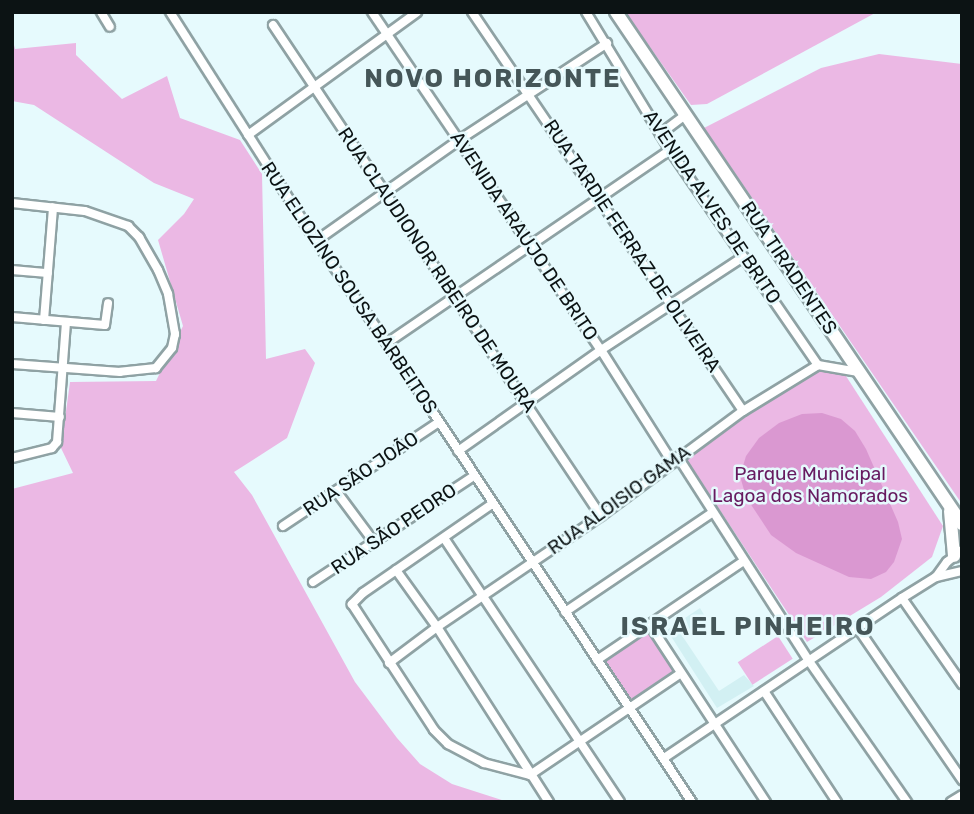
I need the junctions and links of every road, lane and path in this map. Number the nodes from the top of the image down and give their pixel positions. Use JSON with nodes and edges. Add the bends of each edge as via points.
{"nodes":[{"id":1,"x":101,"y":12,"type":"edge"},
{"id":2,"x":170,"y":12,"type":"edge"},
{"id":3,"x":372,"y":12,"type":"edge"},
{"id":4,"x":417,"y":12,"type":"edge"},
{"id":5,"x":472,"y":12,"type":"edge"},
{"id":6,"x":586,"y":12,"type":"edge"},
{"id":7,"x":616,"y":12,"type":"edge"},
{"id":8,"x":273,"y":25,"type":"dead end"},
{"id":9,"x":110,"y":27,"type":"dead end"},
{"id":10,"x":387,"y":34,"type":"junction"},
{"id":11,"x":607,"y":43,"type":"junction"},
{"id":12,"x":313,"y":86,"type":"junction"},
{"id":13,"x":528,"y":94,"type":"junction"},
{"id":14,"x":685,"y":115,"type":"junction"},
{"id":15,"x":660,"y":134,"type":"junction"},
{"id":16,"x":248,"y":135,"type":"junction"},
{"id":17,"x":459,"y":140,"type":"junction"},
{"id":18,"x":670,"y":150,"type":"junction"},
{"id":19,"x":385,"y":191,"type":"junction"},
{"id":20,"x":601,"y":199,"type":"junction"},
{"id":21,"x":12,"y":203,"type":"edge"},
{"id":22,"x":53,"y":207,"type":"junction"},
{"id":23,"x":316,"y":241,"type":"junction"},
{"id":24,"x":531,"y":247,"type":"junction"},
{"id":25,"x":743,"y":257,"type":"junction"},
{"id":26,"x":12,"y":270,"type":"edge"},
{"id":27,"x":48,"y":273,"type":"junction"},
{"id":28,"x":457,"y":296,"type":"junction"},
{"id":29,"x":108,"y":303,"type":"dead end"},
{"id":30,"x":672,"y":304,"type":"junction"},
{"id":31,"x":12,"y":317,"type":"edge"},
{"id":32,"x":44,"y":320,"type":"junction"},
{"id":33,"x":66,"y":322,"type":"junction"},
{"id":34,"x":387,"y":343,"type":"junction"},
{"id":35,"x":601,"y":349,"type":"junction"},
{"id":36,"x":12,"y":364,"type":"edge"},
{"id":37,"x":818,"y":365,"type":"junction"},
{"id":38,"x":63,"y":367,"type":"junction"},
{"id":39,"x":858,"y":372,"type":"junction"},
{"id":40,"x":526,"y":401,"type":"junction"},
{"id":41,"x":743,"y":411,"type":"junction"},
{"id":42,"x":12,"y":413,"type":"edge"},
{"id":43,"x":60,"y":417,"type":"junction"},
{"id":44,"x":439,"y":422,"type":"junction"},
{"id":45,"x":458,"y":451,"type":"junction"},
{"id":46,"x":12,"y":458,"type":"edge"},
{"id":47,"x":675,"y":459,"type":"junction"},
{"id":48,"x":474,"y":475,"type":"junction"},
{"id":49,"x":336,"y":491,"type":"junction"},
{"id":50,"x":492,"y":504,"type":"junction"},
{"id":51,"x":950,"y":507,"type":"junction"},
{"id":52,"x":712,"y":513,"type":"junction"},
{"id":53,"x":601,"y":516,"type":"junction"},
{"id":54,"x":962,"y":524,"type":"edge"},
{"id":55,"x":283,"y":526,"type":"dead end"},
{"id":56,"x":444,"y":538,"type":"junction"},
{"id":57,"x":374,"y":542,"type":"junction"},
{"id":58,"x":958,"y":553,"type":"edge"},
{"id":59,"x":744,"y":561,"type":"junction"},
{"id":60,"x":533,"y":562,"type":"junction"},
{"id":61,"x":396,"y":570,"type":"junction"},
{"id":62,"x":962,"y":571,"type":"edge"},
{"id":63,"x":936,"y":577,"type":"junction"},
{"id":64,"x":313,"y":582,"type":"dead end"},
{"id":65,"x":482,"y":596,"type":"junction"},
{"id":66,"x":902,"y":598,"type":"junction"},
{"id":67,"x":565,"y":612,"type":"junction"},
{"id":68,"x":650,"y":625,"type":"junction"},
{"id":69,"x":437,"y":627,"type":"junction"},
{"id":70,"x":857,"y":627,"type":"junction"},
{"id":71,"x":597,"y":660,"type":"junction"},
{"id":72,"x":809,"y":661,"type":"junction"},
{"id":73,"x":389,"y":663,"type":"junction"},
{"id":74,"x":680,"y":674,"type":"junction"},
{"id":75,"x":962,"y":684,"type":"edge"},
{"id":76,"x":764,"y":691,"type":"junction"},
{"id":77,"x":629,"y":707,"type":"junction"},
{"id":78,"x":714,"y":726,"type":"junction"},
{"id":79,"x":580,"y":742,"type":"junction"},
{"id":80,"x":664,"y":758,"type":"junction"},
{"id":81,"x":530,"y":775,"type":"junction"},
{"id":82,"x":962,"y":780,"type":"edge"},
{"id":83,"x":962,"y":795,"type":"edge"},
{"id":84,"x":549,"y":802,"type":"edge"},
{"id":85,"x":620,"y":802,"type":"edge"},
{"id":86,"x":692,"y":802,"type":"edge"},
{"id":87,"x":766,"y":802,"type":"edge"},
{"id":88,"x":836,"y":802,"type":"edge"},
{"id":89,"x":907,"y":802,"type":"edge"},
{"id":90,"x":951,"y":802,"type":"edge"}],
"edges":[{"from":1,"to":9,"type":"street"},
{"from":2,"to":16,"type":"street","name":"RUA ELIOZINO SOUSA BARBEITOS"},
{"from":3,"to":10,"type":"street","name":"AVENIDA ARAUJO DE BRITO"},
{"from":4,"to":10,"type":"street"},
{"from":5,"to":13,"type":"street","name":"RUA TARDIE FERRAZ DE OLIVEIRA"},
{"from":6,"to":11,"type":"street","name":"AVENIDA ALVES DE BRITO"},
{"from":7,"to":14,"type":"main road","name":"RUA TIRADENTES"},
{"from":8,"to":12,"type":"street","name":"RUA CLAUDIONOR RIBEIRO DE MOURA"},
{"from":10,"to":12,"type":"street"},
{"from":10,"to":17,"type":"street","name":"AVENIDA ARAUJO DE BRITO"},
{"from":11,"to":13,"type":"street"},
{"from":11,"to":15,"type":"street","name":"AVENIDA ALVES DE BRITO"},
{"from":12,"to":16,"type":"street"},
{"from":12,"to":19,"type":"street","name":"RUA CLAUDIONOR RIBEIRO DE MOURA"},
{"from":13,"to":17,"type":"street"},
{"from":13,"to":20,"type":"street","name":"RUA TARDIE FERRAZ DE OLIVEIRA"},
{"from":14,"to":15,"type":"street"},
{"from":14,"to":39,"type":"main road","name":"RUA TIRADENTES"},
{"from":15,"to":18,"type":"street","name":"AVENIDA ALVES DE BRITO"},
{"from":16,"to":23,"type":"street","name":"RUA ELIOZINO SOUSA BARBEITOS"},
{"from":17,"to":19,"type":"street"},
{"from":17,"to":24,"type":"street","name":"AVENIDA ARAUJO DE BRITO"},
{"from":18,"to":20,"type":"street"},
{"from":18,"to":25,"type":"street","name":"AVENIDA ALVES DE BRITO"},
{"from":19,"to":23,"type":"street"},
{"from":19,"to":28,"type":"street","name":"RUA CLAUDIONOR RIBEIRO DE MOURA"},
{"from":20,"to":24,"type":"street"},
{"from":20,"to":30,"type":"street","name":"RUA TARDIE FERRAZ DE OLIVEIRA"},
{"from":21,"to":22,"type":"street"},
{"from":22,"to":27,"type":"street"},
{"from":22,"to":38,"type":"street","via":[[109,218],[139,237],[168,294],[175,334],[166,358],[156,368]]},
{"from":23,"to":34,"type":"street","name":"RUA ELIOZINO SOUSA BARBEITOS"},
{"from":24,"to":28,"type":"street"},
{"from":24,"to":35,"type":"street","name":"AVENIDA ARAUJO DE BRITO"},
{"from":25,"to":30,"type":"street"},
{"from":25,"to":37,"type":"street","name":"AVENIDA ALVES DE BRITO"},
{"from":26,"to":27,"type":"street"},
{"from":27,"to":32,"type":"street"},
{"from":28,"to":34,"type":"street"},
{"from":28,"to":40,"type":"street","name":"RUA CLAUDIONOR RIBEIRO DE MOURA"},
{"from":29,"to":33,"type":"street","via":[[105,325]]},
{"from":30,"to":35,"type":"street"},
{"from":30,"to":41,"type":"street","name":"RUA TARDIE FERRAZ DE OLIVEIRA"},
{"from":31,"to":32,"type":"street"},
{"from":32,"to":33,"type":"street"},
{"from":33,"to":38,"type":"street"},
{"from":34,"to":44,"type":"street","name":"RUA ELIOZINO SOUSA BARBEITOS"},
{"from":35,"to":40,"type":"street"},
{"from":35,"to":47,"type":"street","name":"AVENIDA ARAUJO DE BRITO"},
{"from":36,"to":38,"type":"street"},
{"from":37,"to":39,"type":"street"},
{"from":37,"to":41,"type":"street","name":"RUA ALOISIO GAMA"},
{"from":38,"to":43,"type":"street"},
{"from":39,"to":51,"type":"main road","name":"RUA TIRADENTES"},
{"from":40,"to":45,"type":"street"},
{"from":40,"to":53,"type":"street","name":"RUA CLAUDIONOR RIBEIRO DE MOURA"},
{"from":41,"to":47,"type":"street","name":"RUA ALOISIO GAMA"},
{"from":42,"to":43,"type":"street"},
{"from":43,"to":46,"type":"street","via":[[52,448]]},
{"from":44,"to":45,"type":"street","name":"RUA ELIOZINO SOUSA BARBEITOS"},
{"from":44,"to":49,"type":"street","name":"RUA SÃO JOÃO"},
{"from":45,"to":48,"type":"street","name":"RUA ELIOZINO SOUSA BARBEITOS"},
{"from":47,"to":52,"type":"street","name":"AVENIDA ARAUJO DE BRITO"},
{"from":47,"to":53,"type":"street","name":"RUA ALOISIO GAMA"},
{"from":48,"to":50,"type":"street","name":"RUA ELIOZINO SOUSA BARBEITOS"},
{"from":48,"to":57,"type":"street","name":"RUA SÃO PEDRO"},
{"from":49,"to":55,"type":"street","name":"RUA SÃO JOÃO"},
{"from":49,"to":57,"type":"street"},
{"from":50,"to":56,"type":"street"},
{"from":50,"to":60,"type":"street","name":"RUA ELIOZINO SOUSA BARBEITOS"},
{"from":51,"to":54,"type":"main road","name":"RUA TIRADENTES"},
{"from":51,"to":58,"type":"main road"},
{"from":52,"to":59,"type":"street","name":"AVENIDA ARAUJO DE BRITO"},
{"from":52,"to":67,"type":"street"},
{"from":53,"to":60,"type":"street","name":"RUA ALOISIO GAMA"},
{"from":56,"to":61,"type":"street"},
{"from":56,"to":65,"type":"street"},
{"from":57,"to":64,"type":"street","name":"RUA SÃO PEDRO"},
{"from":58,"to":63,"type":"street"},
{"from":59,"to":68,"type":"street"},
{"from":59,"to":72,"type":"street","name":"AVENIDA ARAUJO DE BRITO"},
{"from":60,"to":65,"type":"street","name":"RUA ALOISIO GAMA"},
{"from":60,"to":67,"type":"street","name":"RUA ELIOZINO SOUSA BARBEITOS"},
{"from":61,"to":69,"type":"street"},
{"from":61,"to":73,"type":"street","via":[[352,604]]},
{"from":62,"to":63,"type":"street"},
{"from":63,"to":66,"type":"street"},
{"from":65,"to":69,"type":"street","name":"RUA ALOISIO GAMA"},
{"from":65,"to":79,"type":"street"},
{"from":66,"to":70,"type":"street"},
{"from":66,"to":75,"type":"street"},
{"from":67,"to":71,"type":"street","name":"RUA ELIOZINO SOUSA BARBEITOS"},
{"from":68,"to":71,"type":"street"},
{"from":68,"to":74,"type":"street"},
{"from":69,"to":73,"type":"street","name":"RUA ALOISIO GAMA"},
{"from":69,"to":81,"type":"street"},
{"from":70,"to":72,"type":"street"},
{"from":70,"to":82,"type":"street"},
{"from":71,"to":77,"type":"street","name":"RUA ELIOZINO SOUSA BARBEITOS"},
{"from":72,"to":76,"type":"street"},
{"from":72,"to":89,"type":"street","name":"AVENIDA ARAUJO DE BRITO"},
{"from":73,"to":81,"type":"street","via":[[448,744],[484,763]]},
{"from":74,"to":77,"type":"street"},
{"from":74,"to":78,"type":"street"},
{"from":76,"to":78,"type":"street"},
{"from":76,"to":88,"type":"street"},
{"from":77,"to":79,"type":"street"},
{"from":77,"to":80,"type":"street","name":"RUA ELIOZINO SOUSA BARBEITOS"},
{"from":78,"to":80,"type":"street"},
{"from":78,"to":87,"type":"street"},
{"from":79,"to":81,"type":"street"},
{"from":79,"to":85,"type":"street"},
{"from":80,"to":86,"type":"street","name":"RUA ELIOZINO SOUSA BARBEITOS"},
{"from":81,"to":84,"type":"street"},
{"from":83,"to":90,"type":"street"}]}
